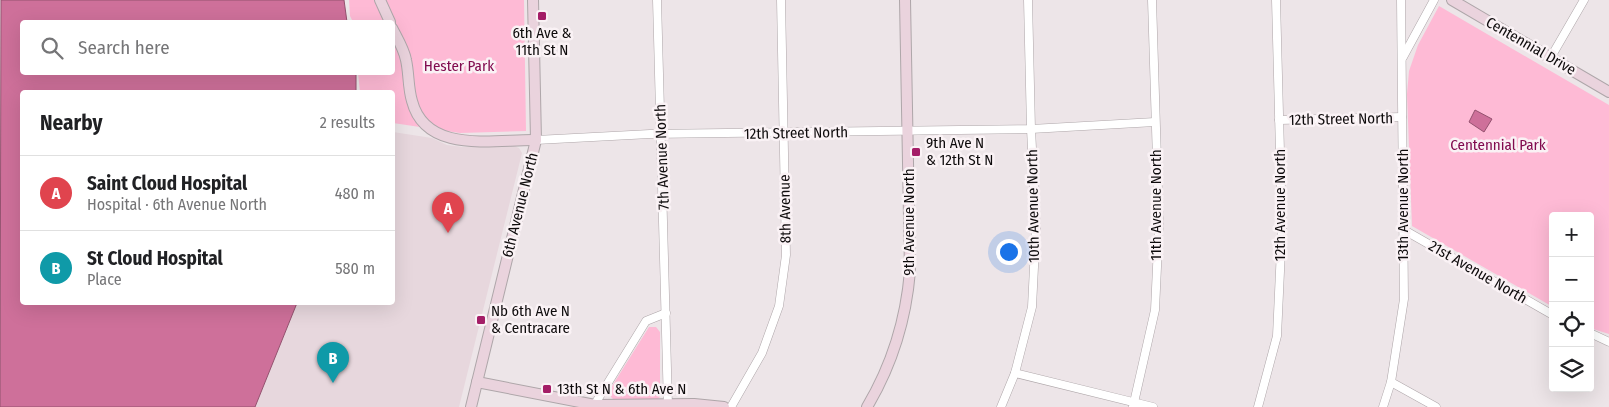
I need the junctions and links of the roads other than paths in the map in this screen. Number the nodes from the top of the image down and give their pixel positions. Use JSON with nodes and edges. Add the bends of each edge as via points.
{"nodes":[{"id":1,"x":380,"y":0,"type":"edge"},
{"id":2,"x":533,"y":0,"type":"edge"},
{"id":3,"x":656,"y":0,"type":"edge"},
{"id":4,"x":781,"y":0,"type":"edge"},
{"id":5,"x":905,"y":0,"type":"edge"},
{"id":6,"x":1028,"y":0,"type":"edge"},
{"id":7,"x":1152,"y":0,"type":"edge"},
{"id":8,"x":1276,"y":0,"type":"edge"},
{"id":9,"x":1401,"y":0,"type":"edge"},
{"id":10,"x":1434,"y":0,"type":"edge"},
{"id":11,"x":1452,"y":0,"type":"edge"},
{"id":12,"x":1584,"y":0,"type":"edge"},
{"id":13,"x":389,"y":20,"type":"edge"},
{"id":14,"x":395,"y":34,"type":"edge"},
{"id":15,"x":1551,"y":57,"type":"junction"},
{"id":16,"x":1402,"y":59,"type":"junction"},
{"id":17,"x":1609,"y":92,"type":"edge"},
{"id":18,"x":1402,"y":117,"type":"junction"},
{"id":19,"x":1280,"y":120,"type":"junction"},
{"id":20,"x":1155,"y":122,"type":"junction"},
{"id":21,"x":1031,"y":128,"type":"junction"},
{"id":22,"x":909,"y":131,"type":"junction"},
{"id":23,"x":661,"y":134,"type":"junction"},
{"id":24,"x":784,"y":134,"type":"junction"},
{"id":25,"x":536,"y":140,"type":"junction"},
{"id":26,"x":1404,"y":230,"type":"junction"},
{"id":27,"x":666,"y":313,"type":"junction"},
{"id":28,"x":1549,"y":313,"type":"edge"},
{"id":29,"x":1594,"y":336,"type":"edge"},
{"id":30,"x":1609,"y":342,"type":"edge"},
{"id":31,"x":1016,"y":373,"type":"junction"},
{"id":32,"x":478,"y":382,"type":"junction"},
{"id":33,"x":1390,"y":382,"type":"junction"},
{"id":34,"x":1134,"y":405,"type":"edge"},
{"id":35,"x":594,"y":406,"type":"edge"},
{"id":36,"x":668,"y":406,"type":"junction"},
{"id":37,"x":471,"y":407,"type":"edge"},
{"id":38,"x":724,"y":407,"type":"edge"},
{"id":39,"x":731,"y":407,"type":"edge"},
{"id":40,"x":868,"y":407,"type":"edge"},
{"id":41,"x":1000,"y":407,"type":"edge"},
{"id":42,"x":1153,"y":407,"type":"edge"},
{"id":43,"x":1258,"y":407,"type":"edge"},
{"id":44,"x":1383,"y":407,"type":"edge"},
{"id":45,"x":1436,"y":407,"type":"edge"}],
"edges":[{"from":1,"to":13,"type":"street"},
{"from":2,"to":25,"type":"street","name":"6th Avenue North"},
{"from":3,"to":23,"type":"street","name":"7th Avenue North"},
{"from":4,"to":24,"type":"street","name":"8th Avenue"},
{"from":5,"to":22,"type":"street","name":"9th Avenue North"},
{"from":6,"to":21,"type":"street","name":"10th Avenue North"},
{"from":7,"to":20,"type":"street","name":"11th Avenue North"},
{"from":8,"to":19,"type":"street","name":"12th Avenue North"},
{"from":9,"to":16,"type":"street","name":"13th Avenue North"},
{"from":10,"to":16,"type":"street"},
{"from":11,"to":15,"type":"street","name":"Centennial Drive"},
{"from":12,"to":15,"type":"street"},
{"from":14,"to":25,"type":"street","name":"12th Street North","via":[[406,58],[412,102],[420,120],[438,134],[472,142]]},
{"from":15,"to":17,"type":"street","name":"Centennial Drive"},
{"from":16,"to":18,"type":"street","name":"13th Avenue North"},
{"from":18,"to":19,"type":"street","name":"12th Street North"},
{"from":18,"to":26,"type":"street","name":"13th Avenue North"},
{"from":19,"to":43,"type":"street","name":"12th Avenue North","via":[[1282,228],[1277,336]]},
{"from":20,"to":21,"type":"street","name":"12th Street North"},
{"from":20,"to":34,"type":"street","name":"11th Avenue North","via":[[1159,224],[1155,310]]},
{"from":21,"to":22,"type":"street","name":"12th Street North"},
{"from":21,"to":31,"type":"street","name":"10th Avenue North","via":[[1036,227],[1032,306]]},
{"from":22,"to":24,"type":"street","name":"12th Street North"},
{"from":22,"to":40,"type":"street","name":"9th Avenue North","via":[[911,243],[908,292],[892,358]]},
{"from":23,"to":24,"type":"street","name":"12th Street North"},
{"from":23,"to":25,"type":"street","name":"12th Street North"},
{"from":23,"to":27,"type":"street","name":"7th Avenue North"},
{"from":24,"to":39,"type":"street","name":"8th Avenue","via":[[786,255],[779,306],[762,353]]},
{"from":25,"to":32,"type":"street","name":"6th Avenue North"},
{"from":26,"to":28,"type":"street","name":"21st Avenue North"},
{"from":26,"to":33,"type":"street","name":"13th Avenue North","via":[[1404,299]]},
{"from":27,"to":35,"type":"street","via":[[646,321]]},
{"from":27,"to":36,"type":"street","name":"7th Avenue North"},
{"from":29,"to":30,"type":"street"},
{"from":31,"to":34,"type":"street"},
{"from":31,"to":41,"type":"street","name":"10th Avenue North"},
{"from":32,"to":35,"type":"street"},
{"from":32,"to":37,"type":"street","name":"6th Avenue North"},
{"from":33,"to":44,"type":"street","name":"13th Avenue North"},
{"from":33,"to":45,"type":"street"},
{"from":34,"to":42,"type":"street"},
{"from":35,"to":36,"type":"street"},
{"from":36,"to":38,"type":"street"}]}
